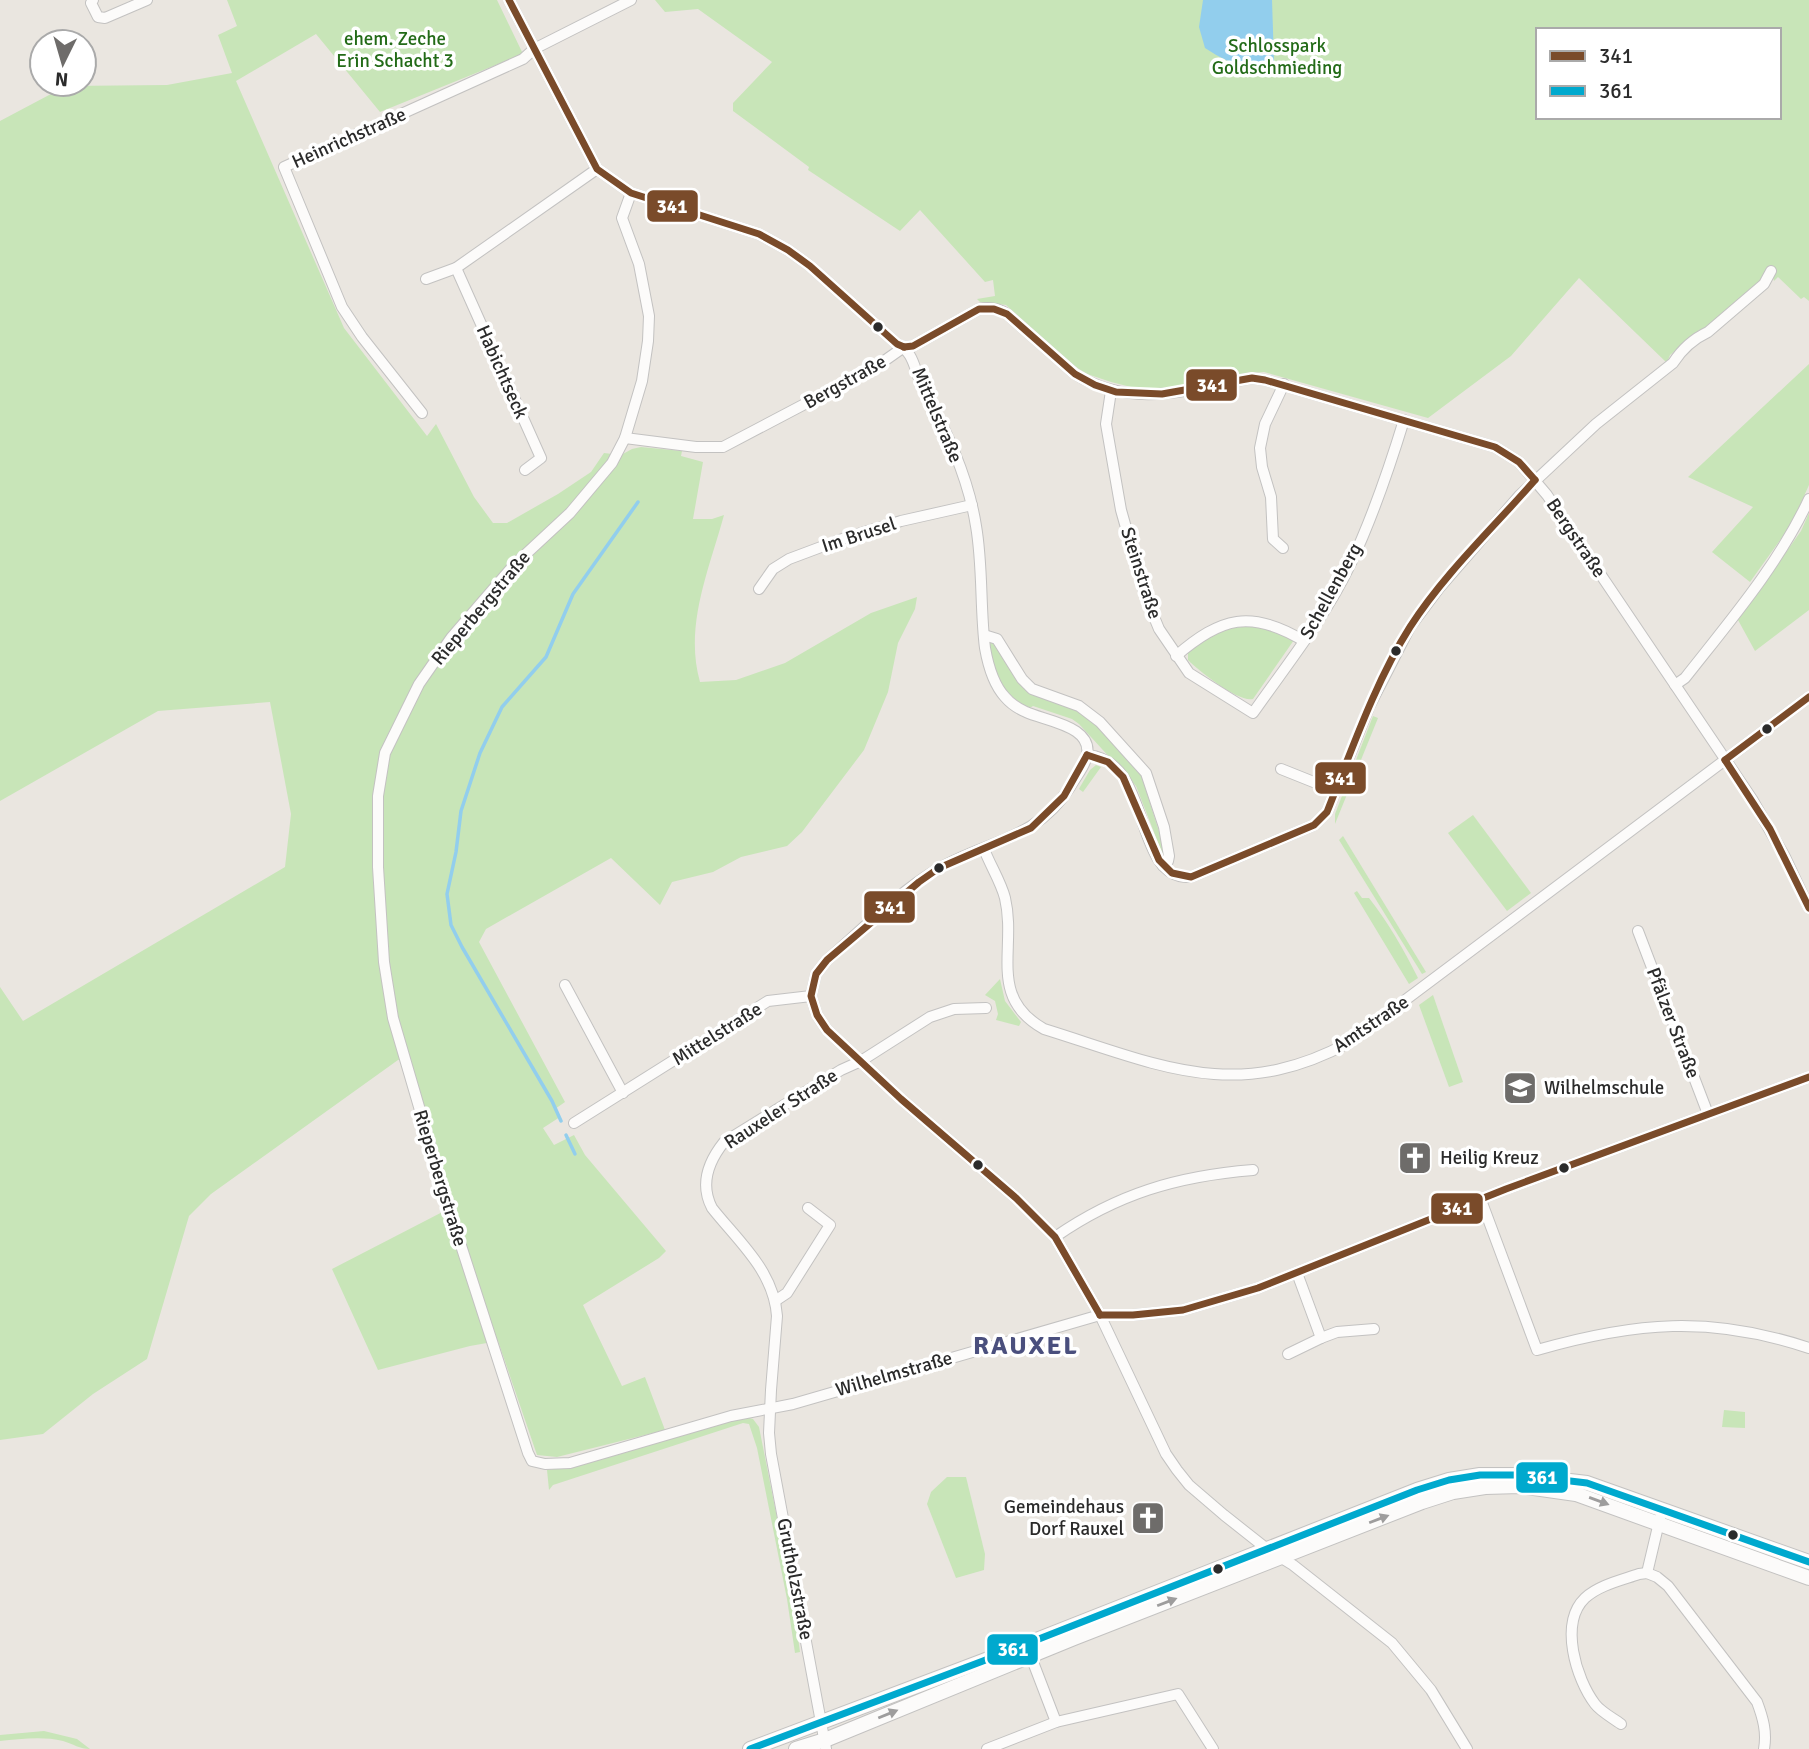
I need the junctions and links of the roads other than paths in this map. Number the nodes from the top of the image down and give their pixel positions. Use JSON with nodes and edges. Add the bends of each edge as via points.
{"nodes":[{"id":1,"x":93,"y":0,"type":"edge"},
{"id":2,"x":147,"y":0,"type":"edge"},
{"id":3,"x":509,"y":0,"type":"edge"},
{"id":4,"x":631,"y":0,"type":"edge"},
{"id":5,"x":534,"y":49,"type":"junction"},
{"id":6,"x":597,"y":169,"type":"junction"},
{"id":7,"x":631,"y":193,"type":"junction"},
{"id":8,"x":456,"y":268,"type":"junction"},
{"id":9,"x":1770,"y":271,"type":"dead end"},
{"id":10,"x":426,"y":279,"type":"dead end"},
{"id":11,"x":904,"y":347,"type":"junction"},
{"id":12,"x":1284,"y":384,"type":"junction"},
{"id":13,"x":1111,"y":391,"type":"junction"},
{"id":14,"x":422,"y":413,"type":"dead end"},
{"id":15,"x":1404,"y":420,"type":"junction"},
{"id":16,"x":625,"y":438,"type":"junction"},
{"id":17,"x":525,"y":470,"type":"dead end"},
{"id":18,"x":1535,"y":480,"type":"junction"},
{"id":19,"x":1809,"y":499,"type":"edge"},
{"id":20,"x":972,"y":505,"type":"junction"},
{"id":21,"x":1283,"y":548,"type":"dead end"},
{"id":22,"x":759,"y":589,"type":"dead end"},
{"id":23,"x":984,"y":635,"type":"junction"},
{"id":24,"x":1304,"y":641,"type":"junction"},
{"id":25,"x":1176,"y":656,"type":"junction"},
{"id":26,"x":1675,"y":685,"type":"junction"},
{"id":27,"x":1809,"y":697,"type":"edge"},
{"id":28,"x":1253,"y":712,"type":"joint"},
{"id":29,"x":1087,"y":755,"type":"junction"},
{"id":30,"x":1725,"y":760,"type":"junction"},
{"id":31,"x":1281,"y":769,"type":"dead end"},
{"id":32,"x":1336,"y":791,"type":"junction"},
{"id":33,"x":984,"y":849,"type":"junction"},
{"id":34,"x":1163,"y":866,"type":"junction"},
{"id":35,"x":1809,"y":908,"type":"edge"},
{"id":36,"x":1638,"y":931,"type":"dead end"},
{"id":37,"x":565,"y":985,"type":"dead end"},
{"id":38,"x":811,"y":996,"type":"junction"},
{"id":39,"x":986,"y":1008,"type":"dead end"},
{"id":40,"x":860,"y":1061,"type":"junction"},
{"id":41,"x":1809,"y":1077,"type":"edge"},
{"id":42,"x":623,"y":1093,"type":"junction"},
{"id":43,"x":1708,"y":1114,"type":"junction"},
{"id":44,"x":574,"y":1123,"type":"dead end"},
{"id":45,"x":1253,"y":1170,"type":"dead end"},
{"id":46,"x":1481,"y":1200,"type":"junction"},
{"id":47,"x":807,"y":1208,"type":"dead end"},
{"id":48,"x":1055,"y":1237,"type":"junction"},
{"id":49,"x":1297,"y":1273,"type":"junction"},
{"id":50,"x":775,"y":1301,"type":"junction"},
{"id":51,"x":1100,"y":1315,"type":"junction"},
{"id":52,"x":1374,"y":1329,"type":"dead end"},
{"id":53,"x":1321,"y":1338,"type":"junction"},
{"id":54,"x":1809,"y":1348,"type":"edge"},
{"id":55,"x":1288,"y":1354,"type":"dead end"},
{"id":56,"x":771,"y":1409,"type":"junction"},
{"id":57,"x":532,"y":1461,"type":"joint"},
{"id":58,"x":1661,"y":1516,"type":"junction"},
{"id":59,"x":1267,"y":1549,"type":"junction"},
{"id":60,"x":1281,"y":1557,"type":"junction"},
{"id":61,"x":1809,"y":1562,"type":"edge"},
{"id":62,"x":1647,"y":1573,"type":"junction"},
{"id":63,"x":1809,"y":1578,"type":"edge"},
{"id":64,"x":1028,"y":1650,"type":"junction"},
{"id":65,"x":1056,"y":1722,"type":"junction"},
{"id":66,"x":821,"y":1723,"type":"junction"},
{"id":67,"x":1621,"y":1724,"type":"dead end"},
{"id":68,"x":825,"y":1744,"type":"edge"},
{"id":69,"x":1008,"y":1745,"type":"edge"},
{"id":70,"x":750,"y":1749,"type":"edge"},
{"id":71,"x":796,"y":1749,"type":"edge"},
{"id":72,"x":987,"y":1749,"type":"edge"},
{"id":73,"x":1213,"y":1749,"type":"edge"},
{"id":74,"x":1467,"y":1749,"type":"edge"},
{"id":75,"x":1764,"y":1749,"type":"edge"}],
"edges":[{"from":1,"to":2,"type":"street","via":[[98,17],[105,18]]},
{"from":3,"to":5,"type":"street"},
{"from":4,"to":5,"type":"street","name":"Heinrichstraße"},
{"from":5,"to":6,"type":"street"},
{"from":5,"to":14,"type":"street","name":"Heinrichstraße","via":[[523,59],[284,167],[342,307]]},
{"from":6,"to":7,"type":"street"},
{"from":6,"to":8,"type":"street"},
{"from":7,"to":11,"type":"street","name":"Mittelstraße","via":[[758,234],[788,250]]},
{"from":7,"to":16,"type":"street","name":"Rieperbergstraße","via":[[622,218],[639,264],[648,329],[642,381]]},
{"from":8,"to":10,"type":"street"},
{"from":8,"to":17,"type":"street","name":"Habichtseck","via":[[541,458]]},
{"from":9,"to":18,"type":"street","via":[[1764,284]]},
{"from":11,"to":13,"type":"street","name":"Bergstraße","via":[[979,309],[994,309],[1007,314],[1075,374]]},
{"from":11,"to":16,"type":"street","name":"Bergstraße","via":[[877,366],[723,447]]},
{"from":11,"to":20,"type":"street","name":"Mittelstraße","via":[[943,425]]},
{"from":12,"to":13,"type":"street","name":"Bergstraße","via":[[1252,378],[1154,395]]},
{"from":12,"to":15,"type":"street","name":"Bergstraße"},
{"from":12,"to":21,"type":"street","via":[[1265,424],[1260,448],[1271,497],[1273,539]]},
{"from":13,"to":25,"type":"street","name":"Steinstraße","via":[[1106,424],[1121,510],[1145,595]]},
{"from":15,"to":18,"type":"street","name":"Bergstraße","via":[[1495,447],[1519,462]]},
{"from":15,"to":24,"type":"street","name":"Schellenberg","via":[[1350,566]]},
{"from":16,"to":57,"type":"street","name":"Rieperbergstraße","via":[[612,463],[570,513],[514,565],[443,649],[419,684],[385,753],[377,796],[383,949],[393,1018],[450,1212]]},
{"from":18,"to":26,"type":"street","name":"Bergstraße"},
{"from":18,"to":32,"type":"street","via":[[1410,627],[1369,707]]},
{"from":19,"to":26,"type":"street","via":[[1796,528],[1737,612]]},
{"from":20,"to":22,"type":"street","name":"Im Brusel","via":[[901,521],[789,559],[773,569]]},
{"from":20,"to":23,"type":"street","name":"Mittelstraße"},
{"from":23,"to":29,"type":"street","name":"Mittelstraße","via":[[988,663],[1006,698],[1027,713],[1070,727],[1085,743]]},
{"from":23,"to":34,"type":"street","via":[[996,639],[1032,689],[1079,706],[1100,722],[1146,773],[1164,827],[1169,856]]},
{"from":24,"to":25,"type":"street","via":[[1276,627],[1234,622],[1210,629]]},
{"from":24,"to":28,"type":"street","name":"Schellenberg"},
{"from":25,"to":28,"type":"street","name":"Steinstraße","via":[[1189,673]]},
{"from":26,"to":30,"type":"street","name":"Bergstraße"},
{"from":27,"to":30,"type":"street","name":"Amtstraße"},
{"from":29,"to":33,"type":"street","via":[[1064,796],[1031,828]]},
{"from":29,"to":34,"type":"street","via":[[1104,760],[1125,780]]},
{"from":30,"to":33,"type":"street","name":"Amtstraße","via":[[1348,1043],[1290,1068],[1259,1074],[1200,1074],[1170,1068],[1029,1021],[1009,991],[1004,897]]},
{"from":30,"to":35,"type":"street","name":"Bergstraße","via":[[1770,829]]},
{"from":31,"to":32,"type":"street"},
{"from":32,"to":34,"type":"street","via":[[1327,812],[1314,825],[1192,877],[1177,876]]},
{"from":33,"to":38,"type":"street","via":[[939,869],[879,915],[827,960],[816,974]]},
{"from":36,"to":43,"type":"street","name":"Pfälzer Straße"},
{"from":37,"to":42,"type":"street"},
{"from":38,"to":40,"type":"street","via":[[827,1030]]},
{"from":38,"to":42,"type":"street","name":"Mittelstraße","via":[[768,1001]]},
{"from":39,"to":40,"type":"street","name":"Rauxeler Straße","via":[[954,1009],[930,1017]]},
{"from":40,"to":48,"type":"street"},
{"from":40,"to":50,"type":"street","name":"Rauxeler Straße","via":[[724,1142],[712,1157],[706,1197],[762,1270]]},
{"from":41,"to":43,"type":"street","name":"Wilhelmstraße"},
{"from":42,"to":44,"type":"street","name":"Mittelstraße"},
{"from":43,"to":46,"type":"street","name":"Wilhelmstraße"},
{"from":45,"to":48,"type":"street","via":[[1192,1177],[1139,1192],[1088,1215]]},
{"from":46,"to":49,"type":"street","name":"Wilhelmstraße"},
{"from":46,"to":54,"type":"street","via":[[1536,1350],[1612,1331],[1676,1325],[1760,1334]]},
{"from":47,"to":50,"type":"street","via":[[830,1225],[787,1293]]},
{"from":48,"to":51,"type":"street"},
{"from":49,"to":51,"type":"street","name":"Wilhelmstraße","via":[[1183,1310]]},
{"from":49,"to":53,"type":"street"},
{"from":50,"to":56,"type":"street","name":"Rauxeler Straße"},
{"from":51,"to":56,"type":"street","name":"Wilhelmstraße"},
{"from":51,"to":59,"type":"street","via":[[1177,1470]]},
{"from":52,"to":53,"type":"street"},
{"from":53,"to":55,"type":"street"},
{"from":56,"to":57,"type":"street","name":"Wilhelmstraße","via":[[731,1416],[570,1463]]},
{"from":56,"to":66,"type":"street","name":"Grutholzstraße","via":[[771,1454]]},
{"from":58,"to":59,"type":"main road","via":[[1587,1483],[1480,1475],[1418,1490]]},
{"from":60,"to":58,"type":"main road","one_way":true,"via":[[1422,1502],[1485,1487],[1520,1486],[1576,1494]]},
{"from":58,"to":61,"type":"main road"},
{"from":58,"to":62,"type":"street"},
{"from":58,"to":63,"type":"main road"},
{"from":59,"to":60,"type":"street"},
{"from":59,"to":64,"type":"main road"},
{"from":64,"to":60,"type":"main road","one_way":true},
{"from":60,"to":74,"type":"street","via":[[1400,1652],[1431,1690]]},
{"from":62,"to":67,"type":"street","via":[[1595,1590],[1574,1615],[1572,1647],[1577,1668],[1596,1705]]},
{"from":62,"to":75,"type":"street","via":[[1668,1586],[1757,1702],[1764,1719]]},
{"from":64,"to":65,"type":"street"},
{"from":64,"to":66,"type":"main road"},
{"from":68,"to":64,"type":"main road","one_way":true},
{"from":65,"to":69,"type":"street"},
{"from":65,"to":73,"type":"street","via":[[1178,1694]]},
{"from":66,"to":68,"type":"street","name":"Grutholzstraße"},
{"from":66,"to":70,"type":"main road"},
{"from":68,"to":71,"type":"main road"},
{"from":69,"to":72,"type":"street"}]}
